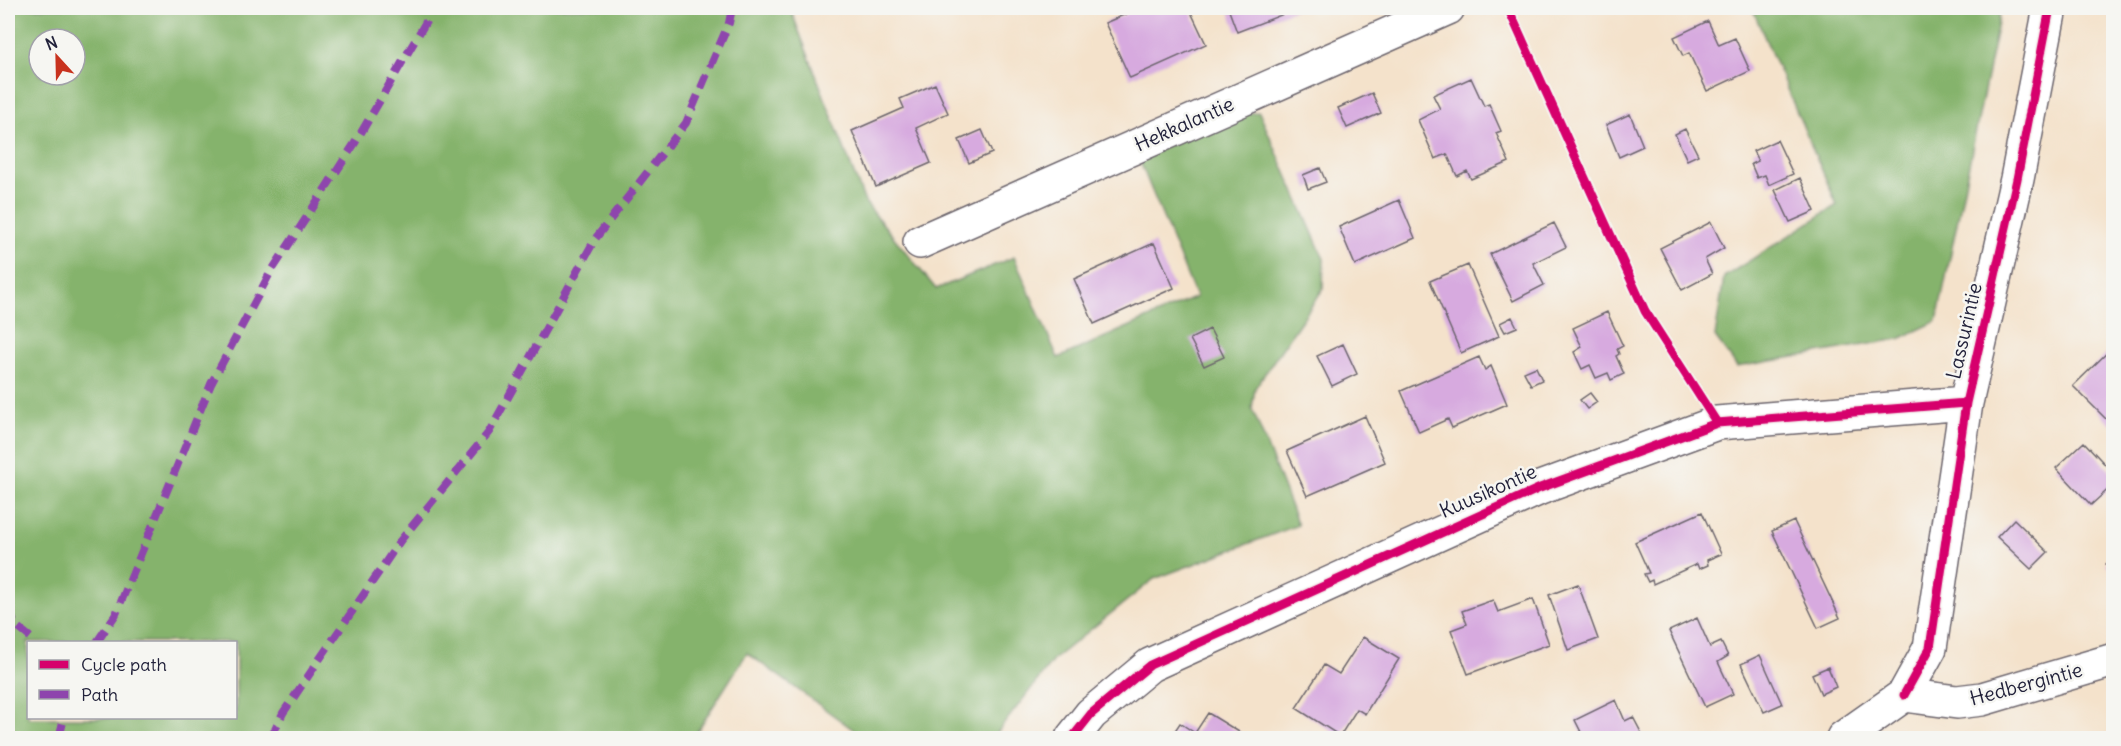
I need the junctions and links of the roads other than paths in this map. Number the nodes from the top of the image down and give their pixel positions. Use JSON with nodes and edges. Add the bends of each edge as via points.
{"nodes":[{"id":1,"x":1448,"y":8,"type":"edge"},
{"id":2,"x":2050,"y":8,"type":"edge"},
{"id":3,"x":920,"y":242,"type":"dead end"},
{"id":4,"x":1966,"y":403,"type":"junction"},
{"id":5,"x":2114,"y":660,"type":"edge"},
{"id":6,"x":1904,"y":695,"type":"junction"},
{"id":7,"x":1072,"y":738,"type":"edge"},
{"id":8,"x":1843,"y":738,"type":"edge"}],
"edges":[{"from":1,"to":3,"type":"street","name":"Hekkalantie"},
{"from":2,"to":4,"type":"street","name":"Lassurintie","via":[[2017,179]]},
{"from":4,"to":6,"type":"street","name":"Lassurintie","via":[[1930,648]]},
{"from":4,"to":7,"type":"street","name":"Kuusikontie","via":[[1717,423],[1540,488],[1150,665],[1091,714]]},
{"from":5,"to":6,"type":"street","name":"Hedbergintie","via":[[1982,699],[1956,702]]},
{"from":6,"to":8,"type":"street"}]}
